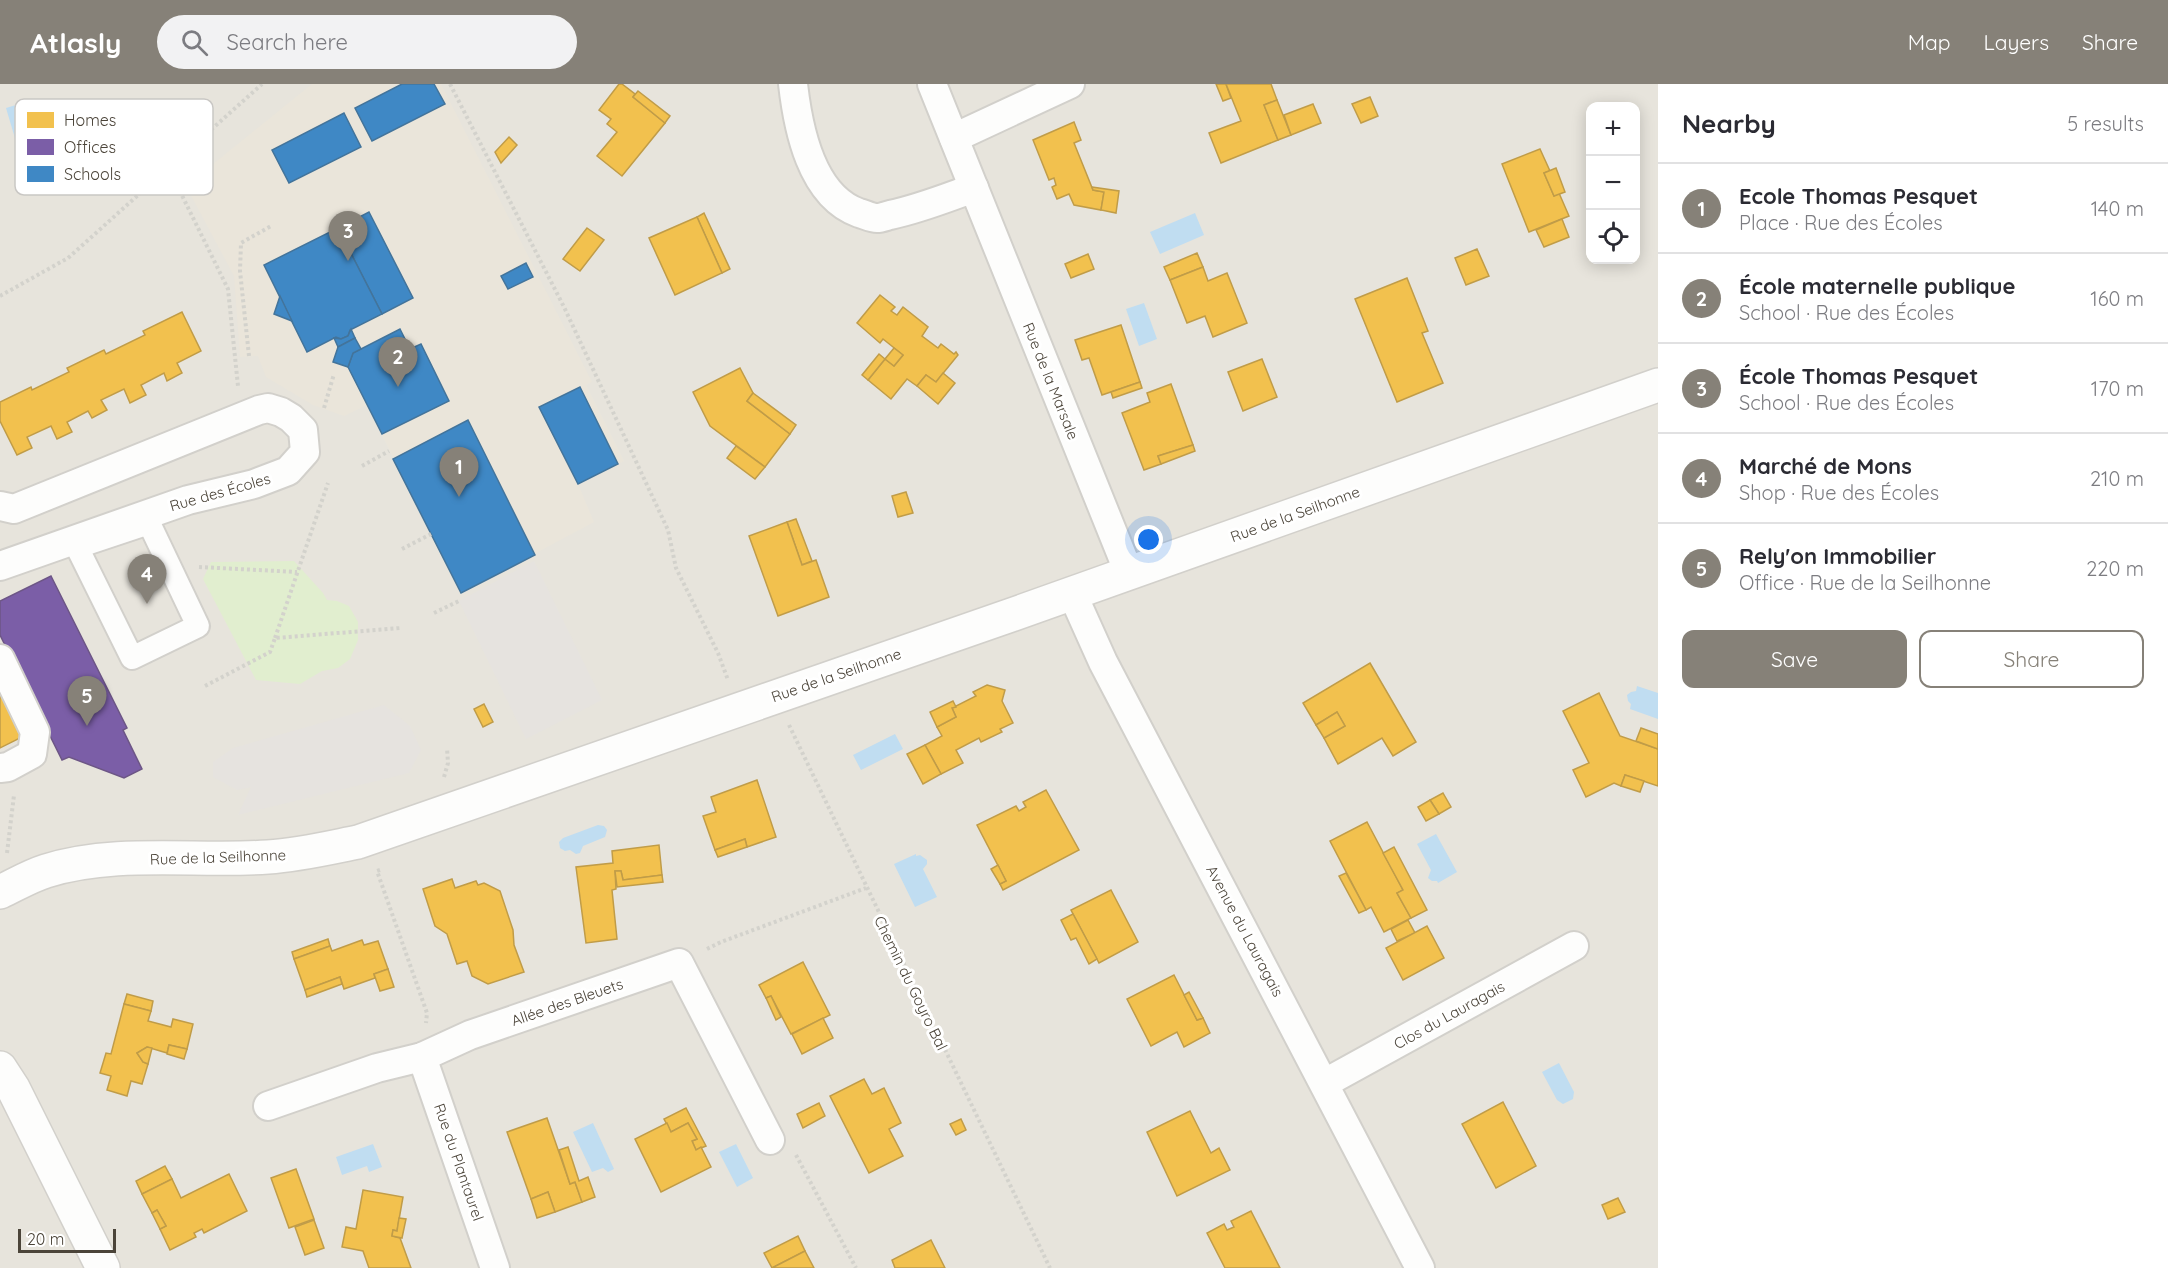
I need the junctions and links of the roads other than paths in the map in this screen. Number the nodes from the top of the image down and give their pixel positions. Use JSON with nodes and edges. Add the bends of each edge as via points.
{"nodes":[{"id":1,"x":793,"y":84,"type":"edge"},
{"id":2,"x":932,"y":84,"type":"edge"},
{"id":3,"x":1070,"y":84,"type":"edge"},
{"id":4,"x":954,"y":138,"type":"junction"},
{"id":5,"x":974,"y":188,"type":"junction"},
{"id":6,"x":1658,"y":385,"type":"edge"},
{"id":7,"x":0,"y":506,"type":"edge"},
{"id":8,"x":0,"y":566,"type":"edge"},
{"id":9,"x":1129,"y":573,"type":"junction"},
{"id":10,"x":176,"y":579,"type":"joint"},
{"id":11,"x":1072,"y":593,"type":"junction"},
{"id":12,"x":0,"y":659,"type":"edge"},
{"id":13,"x":7,"y":766,"type":"edge"},
{"id":14,"x":0,"y":892,"type":"edge"},
{"id":15,"x":1574,"y":946,"type":"dead end"},
{"id":16,"x":0,"y":1052,"type":"edge"},
{"id":17,"x":422,"y":1057,"type":"junction"},
{"id":18,"x":6,"y":1078,"type":"edge"},
{"id":19,"x":1325,"y":1083,"type":"junction"},
{"id":20,"x":268,"y":1106,"type":"dead end"},
{"id":21,"x":770,"y":1140,"type":"road end"},
{"id":22,"x":103,"y":1268,"type":"edge"},
{"id":23,"x":495,"y":1268,"type":"edge"},
{"id":24,"x":1420,"y":1268,"type":"edge"}],
"edges":[{"from":1,"to":5,"type":"street","via":[[796,113],[815,170],[831,195],[852,210],[876,218],[909,212]]},
{"from":2,"to":4,"type":"street","name":"Rue de la Marsale"},
{"from":3,"to":4,"type":"street"},
{"from":4,"to":5,"type":"street","name":"Rue de la Marsale"},
{"from":5,"to":9,"type":"street","name":"Rue de la Marsale"},
{"from":6,"to":9,"type":"street","name":"Rue de la Seilhonne"},
{"from":7,"to":8,"type":"street","name":"Rue des Écoles","via":[[14,509],[268,408],[291,418],[303,430],[305,452],[288,471],[254,484],[188,500]]},
{"from":9,"to":11,"type":"street","name":"Rue de la Seilhonne"},
{"from":10,"to":10,"type":"street","via":[[149,523],[77,547],[132,658],[198,626]]},
{"from":11,"to":14,"type":"street","name":"Rue de la Seilhonne","via":[[358,842],[269,857],[113,860],[70,865]]},
{"from":11,"to":19,"type":"street","name":"Avenue du Lauragais","via":[[1103,662]]},
{"from":12,"to":13,"type":"street","via":[[35,732],[32,754]]},
{"from":15,"to":19,"type":"street","name":"Clos du Lauragais"},
{"from":16,"to":18,"type":"street"},
{"from":17,"to":20,"type":"street","name":"Allée des Bleuets","via":[[377,1068]]},
{"from":17,"to":21,"type":"street","name":"Allée des Bleuets","via":[[470,1035],[679,963]]},
{"from":17,"to":23,"type":"street","name":"Rue du Plantaurel"},
{"from":18,"to":22,"type":"street"},
{"from":19,"to":24,"type":"street","name":"Avenue du Lauragais"}]}
